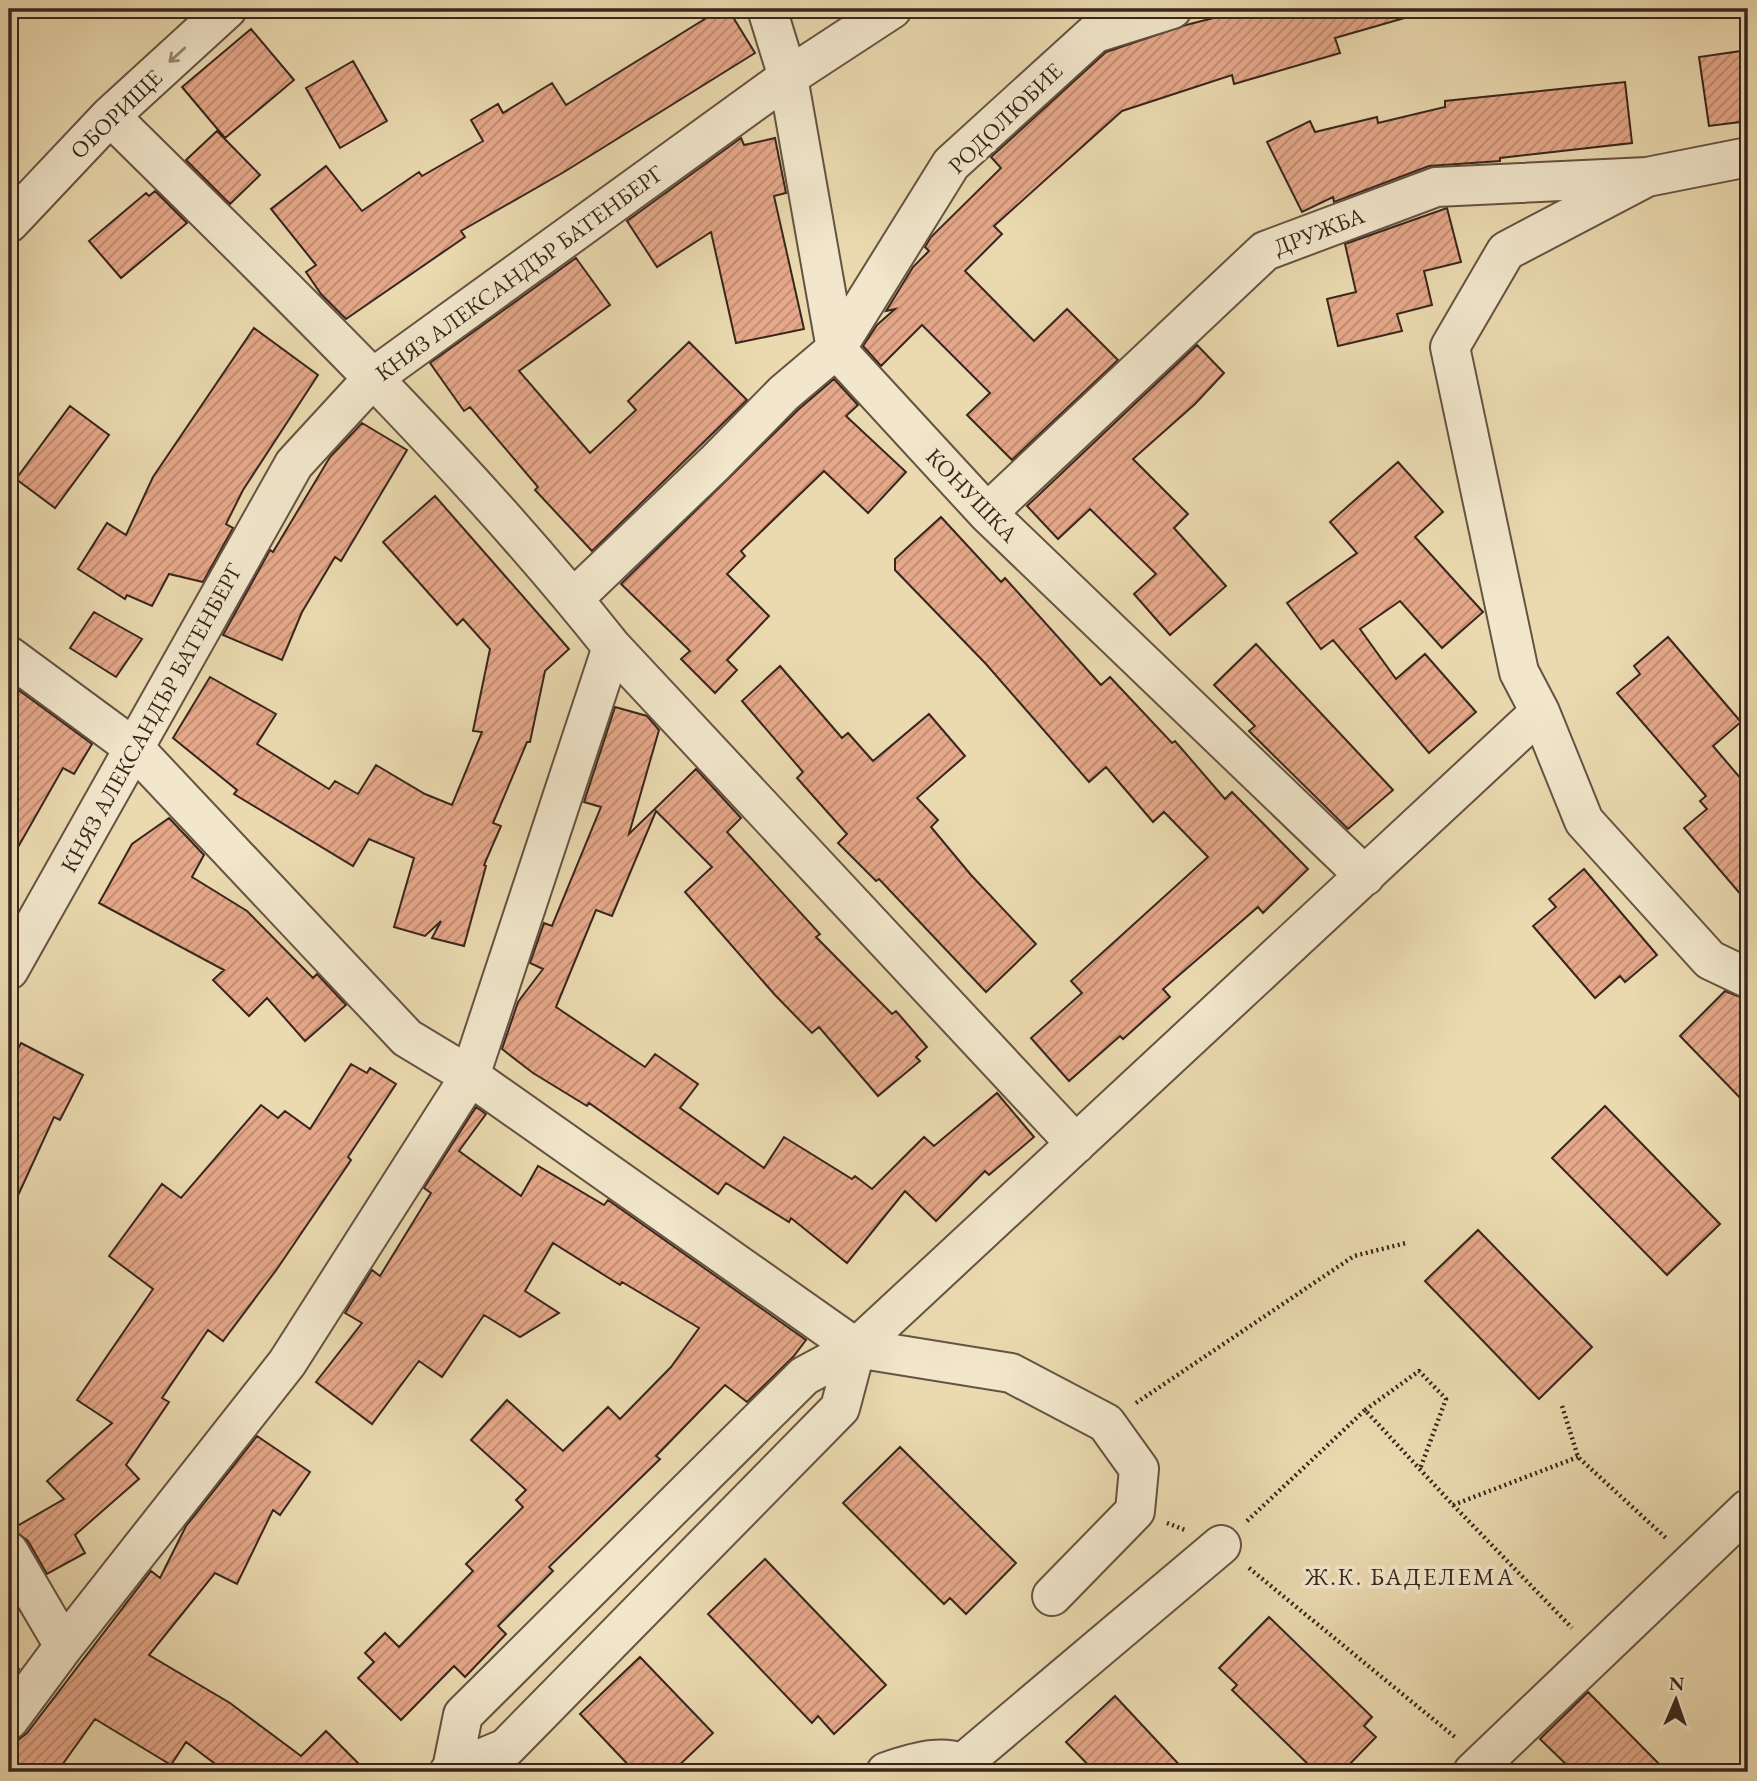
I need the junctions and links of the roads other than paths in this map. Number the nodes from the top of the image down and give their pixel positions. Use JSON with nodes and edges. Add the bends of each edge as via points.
{"nodes":[{"id":1,"x":228,"y":9,"type":"edge"},
{"id":2,"x":767,"y":9,"type":"edge"},
{"id":3,"x":892,"y":9,"type":"edge"},
{"id":4,"x":1172,"y":9,"type":"edge"},
{"id":5,"x":788,"y":77,"type":"junction"},
{"id":6,"x":110,"y":116,"type":"junction"},
{"id":7,"x":1748,"y":157,"type":"edge"},
{"id":8,"x":1647,"y":177,"type":"junction"},
{"id":9,"x":9,"y":223,"type":"edge"},
{"id":10,"x":836,"y":349,"type":"junction"},
{"id":11,"x":374,"y":377,"type":"junction"},
{"id":12,"x":986,"y":513,"type":"junction"},
{"id":13,"x":573,"y":598,"type":"junction"},
{"id":14,"x":612,"y":647,"type":"junction"},
{"id":15,"x":9,"y":656,"type":"edge"},
{"id":16,"x":1541,"y":712,"type":"junction"},
{"id":17,"x":134,"y":748,"type":"junction"},
{"id":18,"x":1364,"y":876,"type":"junction"},
{"id":19,"x":9,"y":970,"type":"edge"},
{"id":20,"x":1748,"y":978,"type":"edge"},
{"id":21,"x":470,"y":1076,"type":"junction"},
{"id":22,"x":1076,"y":1144,"type":"junction"},
{"id":23,"x":856,"y":1348,"type":"junction"},
{"id":24,"x":1748,"y":1509,"type":"edge"},
{"id":25,"x":1221,"y":1545,"type":"road end"},
{"id":26,"x":9,"y":1552,"type":"edge"},
{"id":27,"x":1052,"y":1596,"type":"dead end"},
{"id":28,"x":64,"y":1646,"type":"junction"},
{"id":29,"x":9,"y":1720,"type":"edge"},
{"id":30,"x":970,"y":1767,"type":"edge"},
{"id":31,"x":1478,"y":1767,"type":"edge"},
{"id":32,"x":453,"y":1771,"type":"edge"},
{"id":33,"x":886,"y":1772,"type":"edge"}],
"edges":[{"from":1,"to":6,"type":"street","name":"ОБОРИЩЕ","one_way":true},
{"from":2,"to":5,"type":"street"},
{"from":3,"to":5,"type":"street","name":"КНЯЗ АЛЕКСАНДЪР БАТЕНБЕРГ"},
{"from":4,"to":10,"type":"street","name":"РОДОЛЮБИЕ","via":[[1095,33],[951,164]]},
{"from":5,"to":10,"type":"street"},
{"from":5,"to":11,"type":"street","name":"КНЯЗ АЛЕКСАНДЪР БАТЕНБЕРГ"},
{"from":6,"to":9,"type":"street","name":"ОБОРИЩЕ"},
{"from":6,"to":11,"type":"street"},
{"from":7,"to":8,"type":"street","name":"ДРУЖБА"},
{"from":8,"to":12,"type":"street","name":"ДРУЖБА","via":[[1436,187],[1265,251]]},
{"from":8,"to":16,"type":"street","via":[[1506,251],[1450,347],[1519,672]]},
{"from":10,"to":12,"type":"street","name":"КОНУШКА"},
{"from":10,"to":13,"type":"street","name":"РОДОЛЮБИЕ","via":[[783,393]]},
{"from":11,"to":13,"type":"street"},
{"from":11,"to":17,"type":"street","name":"КНЯЗ АЛЕКСАНДЪР БАТЕНБЕРГ","via":[[293,464]]},
{"from":12,"to":18,"type":"street","name":"КОНУШКА"},
{"from":13,"to":14,"type":"street"},
{"from":14,"to":21,"type":"street"},
{"from":14,"to":22,"type":"street"},
{"from":15,"to":17,"type":"street"},
{"from":16,"to":18,"type":"street"},
{"from":16,"to":20,"type":"street","via":[[1584,821],[1710,960]]},
{"from":17,"to":19,"type":"street","name":"КНЯЗ АЛЕКСАНДЪР БАТЕНБЕРГ"},
{"from":17,"to":21,"type":"street","via":[[407,1038]]},
{"from":18,"to":22,"type":"street"},
{"from":21,"to":23,"type":"street"},
{"from":21,"to":28,"type":"street","via":[[287,1363]]},
{"from":22,"to":23,"type":"street"},
{"from":23,"to":27,"type":"street","via":[[1011,1373],[1106,1423],[1139,1469],[1135,1511]]},
{"from":23,"to":32,"type":"street","via":[[840,1408],[506,1748]]},
{"from":23,"to":32,"type":"street","via":[[804,1376],[463,1715]]},
{"from":24,"to":31,"type":"street"},
{"from":25,"to":30,"type":"street"},
{"from":26,"to":28,"type":"street"},
{"from":28,"to":29,"type":"street"},
{"from":30,"to":33,"type":"street","via":[[919,1760]]}]}
